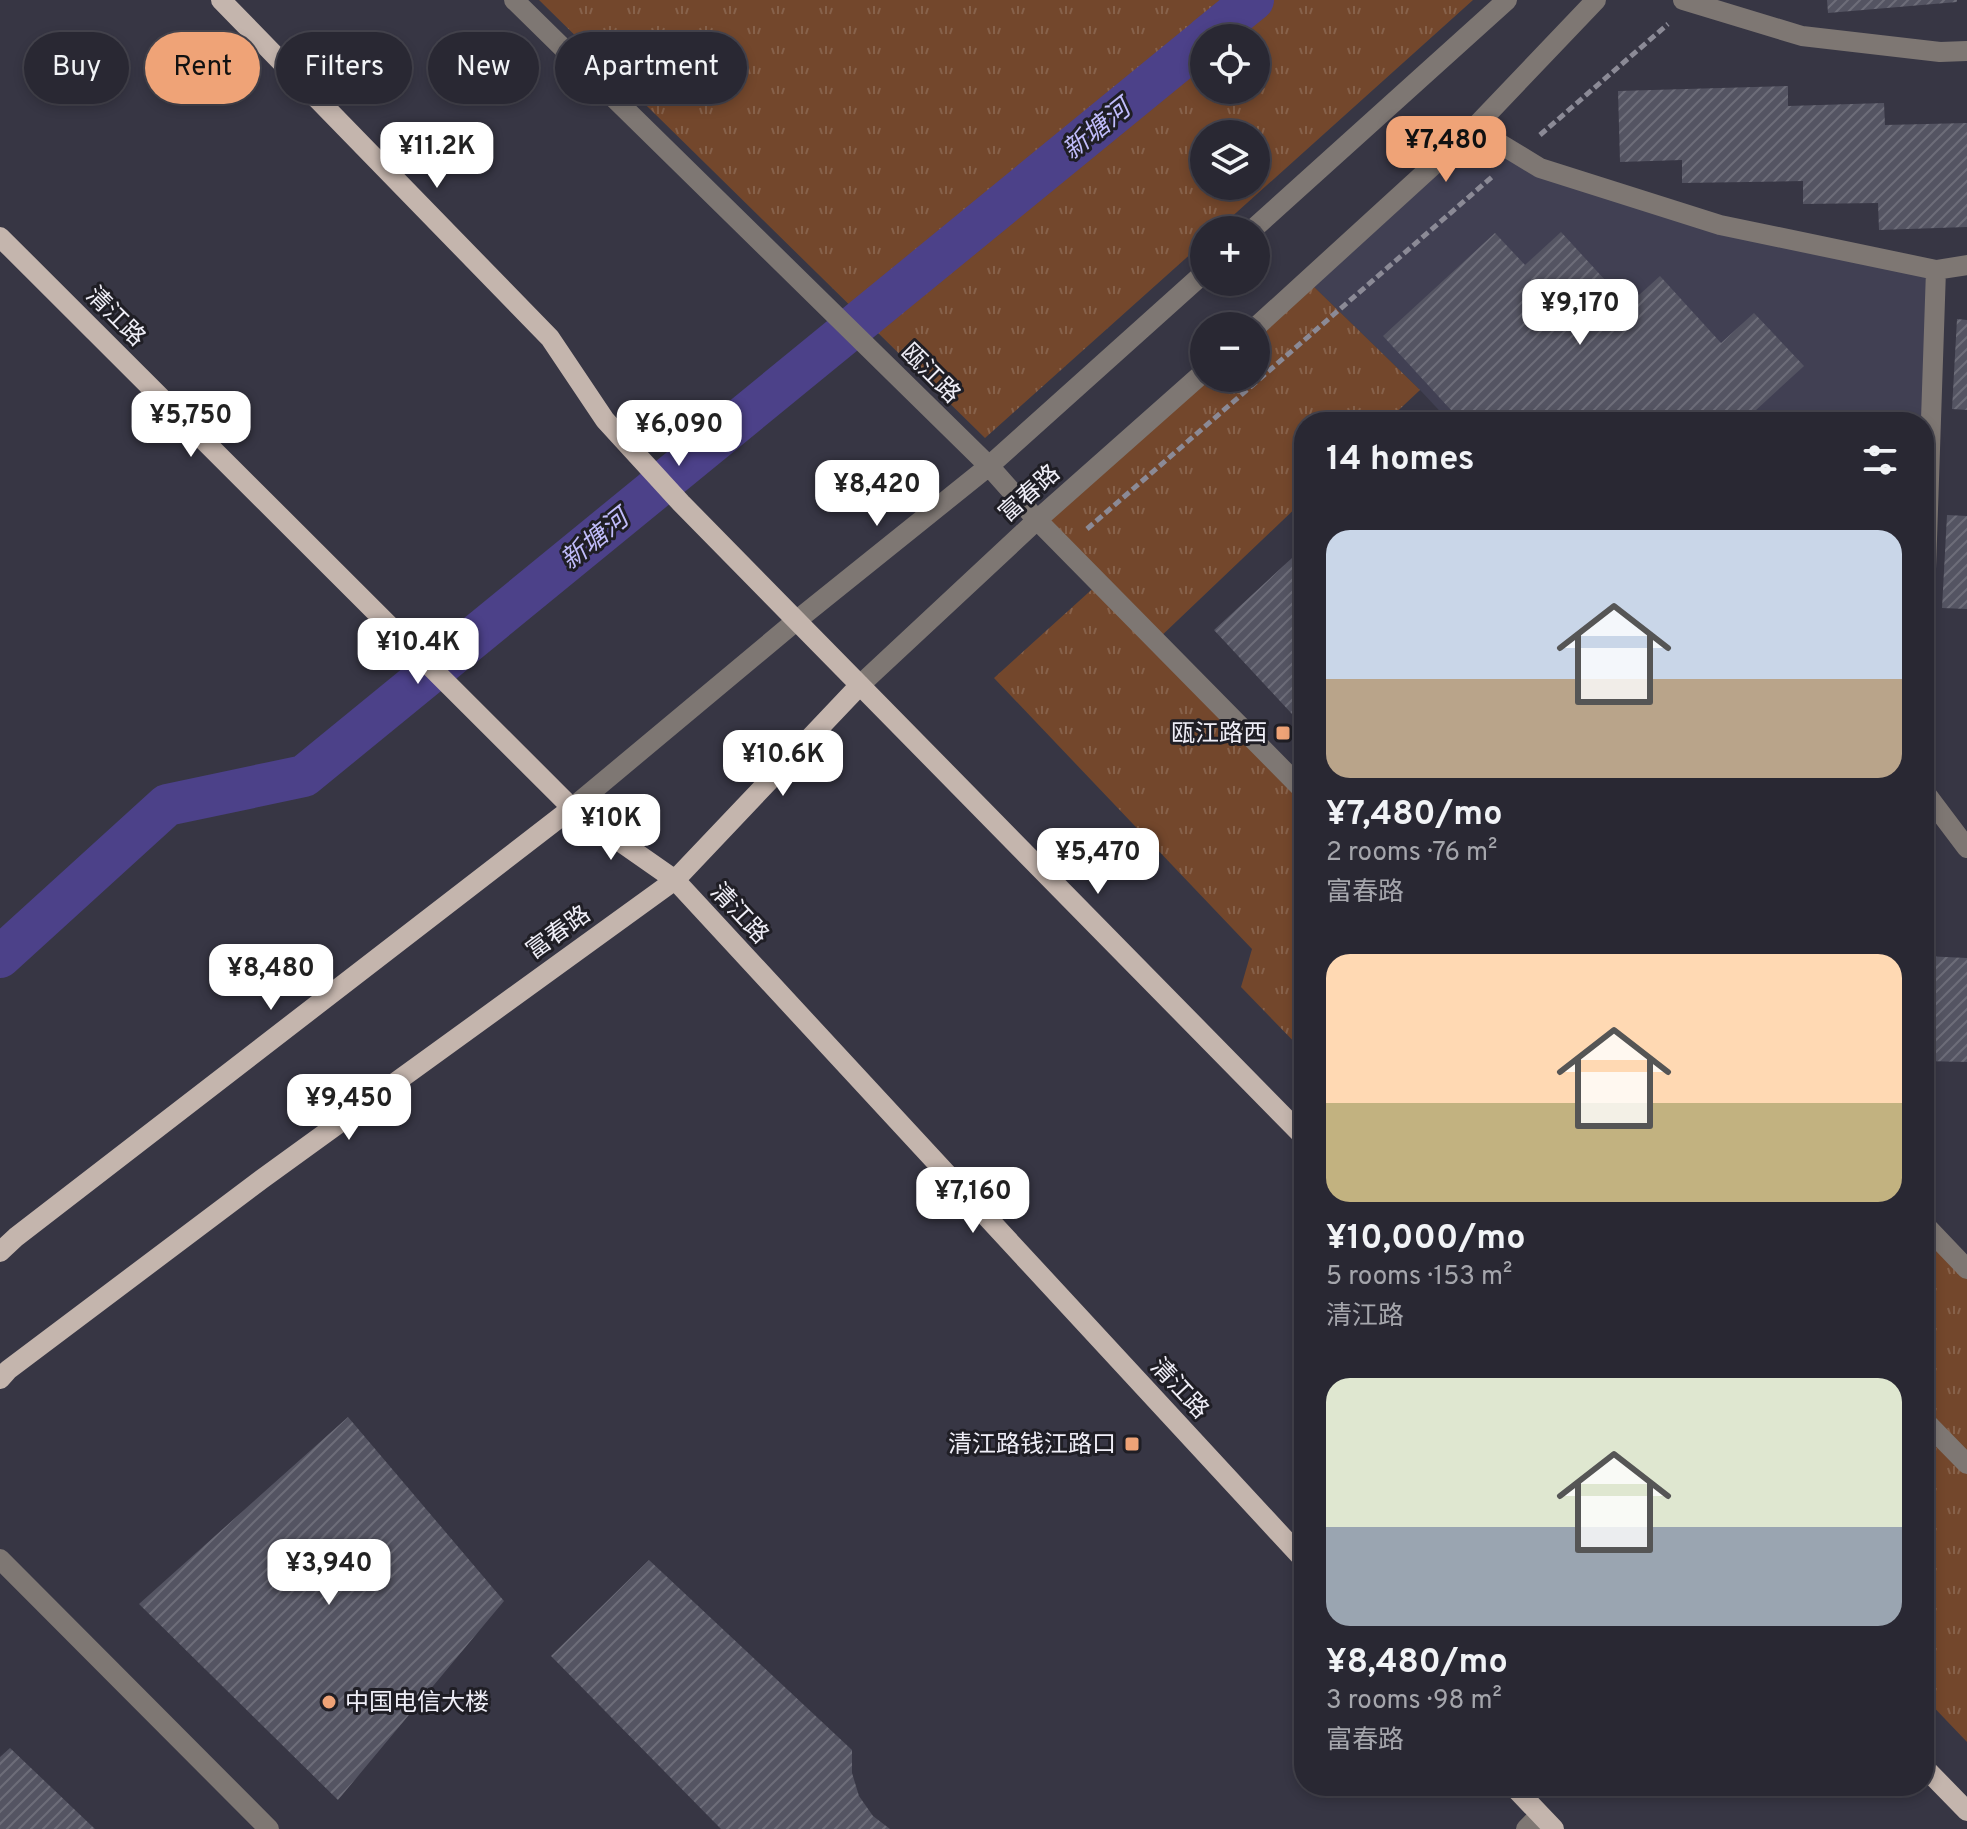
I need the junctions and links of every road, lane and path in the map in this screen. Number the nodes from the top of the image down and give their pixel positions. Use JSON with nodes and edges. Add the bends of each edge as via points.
{"nodes":[{"id":1,"x":221,"y":0,"type":"edge"},
{"id":2,"x":514,"y":0,"type":"edge"},
{"id":3,"x":1507,"y":0,"type":"edge"},
{"id":4,"x":1596,"y":0,"type":"edge"},
{"id":5,"x":1688,"y":1,"type":"edge"},
{"id":6,"x":1967,"y":51,"type":"edge"},
{"id":7,"x":1474,"y":128,"type":"junction"},
{"id":8,"x":1518,"y":155,"type":"junction"},
{"id":9,"x":1268,"y":216,"type":"edge"},
{"id":10,"x":0,"y":237,"type":"edge"},
{"id":11,"x":1967,"y":265,"type":"edge"},
{"id":12,"x":1936,"y":270,"type":"junction"},
{"id":13,"x":1190,"y":286,"type":"edge"},
{"id":14,"x":1270,"y":314,"type":"edge"},
{"id":15,"x":1190,"y":384,"type":"edge"},
{"id":16,"x":1931,"y":412,"type":"edge"},
{"id":17,"x":989,"y":466,"type":"junction"},
{"id":18,"x":1037,"y":520,"type":"junction"},
{"id":19,"x":1065,"y":548,"type":"junction"},
{"id":20,"x":796,"y":621,"type":"junction"},
{"id":21,"x":860,"y":685,"type":"junction"},
{"id":22,"x":1294,"y":781,"type":"edge"},
{"id":23,"x":1934,"y":804,"type":"edge"},
{"id":24,"x":572,"y":808,"type":"junction"},
{"id":25,"x":1966,"y":845,"type":"edge"},
{"id":26,"x":675,"y":880,"type":"junction"},
{"id":27,"x":1294,"y":1127,"type":"edge"},
{"id":28,"x":1934,"y":1234,"type":"edge"},
{"id":29,"x":0,"y":1252,"type":"edge"},
{"id":30,"x":1967,"y":1269,"type":"edge"},
{"id":31,"x":0,"y":1379,"type":"edge"},
{"id":32,"x":1934,"y":1430,"type":"edge"},
{"id":33,"x":1967,"y":1464,"type":"edge"},
{"id":34,"x":1294,"y":1549,"type":"edge"},
{"id":35,"x":0,"y":1559,"type":"edge"},
{"id":36,"x":1934,"y":1777,"type":"edge"},
{"id":37,"x":1520,"y":1796,"type":"edge"},
{"id":38,"x":1967,"y":1811,"type":"edge"},
{"id":39,"x":1540,"y":1824,"type":"edge"},
{"id":40,"x":269,"y":1829,"type":"edge"}],
"edges":[{"from":1,"to":20,"type":"main road","via":[[550,338],[605,420]]},
{"from":2,"to":17,"type":"street","name":"瓯江路"},
{"from":3,"to":9,"type":"street"},
{"from":4,"to":7,"type":"street"},
{"from":5,"to":6,"type":"street","via":[[1802,36]]},
{"from":5,"to":8,"type":"path"},
{"from":7,"to":8,"type":"street"},
{"from":7,"to":14,"type":"street"},
{"from":8,"to":12,"type":"street","via":[[1540,168],[1720,225]]},
{"from":8,"to":19,"type":"path"},
{"from":10,"to":24,"type":"main road","name":"清江路"},
{"from":11,"to":12,"type":"street"},
{"from":12,"to":16,"type":"street"},
{"from":13,"to":17,"type":"street","name":"富春路"},
{"from":15,"to":18,"type":"street","name":"富春路"},
{"from":17,"to":18,"type":"street","name":"瓯江路"},
{"from":17,"to":20,"type":"street","name":"富春路"},
{"from":18,"to":19,"type":"street","name":"瓯江路"},
{"from":18,"to":21,"type":"street","name":"富春路"},
{"from":19,"to":22,"type":"street","name":"瓯江路"},
{"from":20,"to":21,"type":"main road"},
{"from":20,"to":24,"type":"street","name":"富春路"},
{"from":21,"to":26,"type":"main road","name":"富春路"},
{"from":21,"to":27,"type":"main road"},
{"from":23,"to":25,"type":"street"},
{"from":24,"to":26,"type":"main road","name":"清江路"},
{"from":24,"to":29,"type":"main road","name":"富春路"},
{"from":26,"to":31,"type":"main road","name":"富春路","via":[[262,1179]]},
{"from":26,"to":34,"type":"main road","name":"清江路"},
{"from":28,"to":30,"type":"street"},
{"from":32,"to":33,"type":"street"},
{"from":35,"to":40,"type":"street"},
{"from":36,"to":38,"type":"main road"},
{"from":37,"to":39,"type":"main road"}]}
